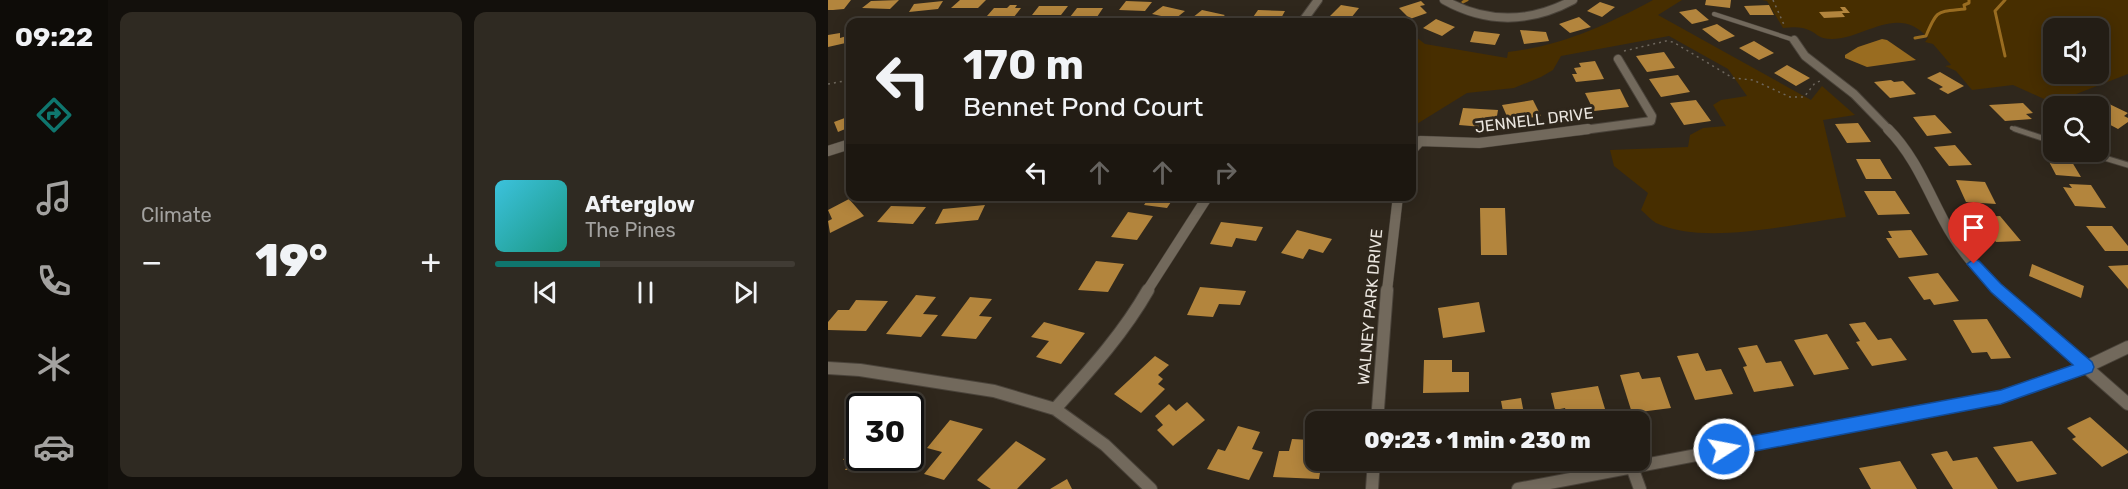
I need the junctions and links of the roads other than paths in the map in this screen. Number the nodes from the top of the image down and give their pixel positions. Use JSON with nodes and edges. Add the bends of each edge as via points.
{"nodes":[{"id":1,"x":1318,"y":0,"type":"edge"},
{"id":2,"x":1444,"y":0,"type":"edge"},
{"id":3,"x":1573,"y":0,"type":"edge"},
{"id":4,"x":1714,"y":14,"type":"dead end"},
{"id":5,"x":1305,"y":18,"type":"edge"},
{"id":6,"x":1794,"y":40,"type":"joint"},
{"id":7,"x":1618,"y":57,"type":"road end"},
{"id":8,"x":2012,"y":129,"type":"dead end"},
{"id":9,"x":2043,"y":139,"type":"edge"},
{"id":10,"x":846,"y":145,"type":"edge"},
{"id":11,"x":1416,"y":146,"type":"edge"},
{"id":12,"x":828,"y":151,"type":"edge"},
{"id":13,"x":2109,"y":159,"type":"edge"},
{"id":14,"x":2128,"y":165,"type":"edge"},
{"id":15,"x":1205,"y":201,"type":"edge"},
{"id":16,"x":1397,"y":201,"type":"edge"},
{"id":17,"x":2128,"y":347,"type":"edge"},
{"id":18,"x":2086,"y":367,"type":"junction"},
{"id":19,"x":828,"y":368,"type":"edge"},
{"id":20,"x":2128,"y":404,"type":"edge"},
{"id":21,"x":1054,"y":409,"type":"junction"},
{"id":22,"x":1378,"y":411,"type":"edge"},
{"id":23,"x":1650,"y":463,"type":"edge"},
{"id":24,"x":1373,"y":471,"type":"edge"},
{"id":25,"x":1607,"y":471,"type":"edge"},
{"id":26,"x":1634,"y":471,"type":"edge"},
{"id":27,"x":1149,"y":489,"type":"edge"},
{"id":28,"x":1372,"y":489,"type":"edge"},
{"id":29,"x":1518,"y":489,"type":"edge"},
{"id":30,"x":1640,"y":489,"type":"edge"}],
"edges":[{"from":1,"to":5,"type":"street"},
{"from":2,"to":3,"type":"street","via":[[1463,12],[1511,19],[1538,17]]},
{"from":4,"to":6,"type":"lane"},
{"from":6,"to":18,"type":"street","via":[[1805,56],[1854,94],[1896,137],[1924,179],[1945,224],[1974,264]]},
{"from":7,"to":11,"type":"street","name":"JENNELL DRIVE","via":[[1652,116],[1651,121],[1479,143],[1420,141]]},
{"from":8,"to":9,"type":"lane"},
{"from":10,"to":12,"type":"street"},
{"from":13,"to":14,"type":"lane"},
{"from":15,"to":21,"type":"street","via":[[1132,316],[1103,356]]},
{"from":16,"to":22,"type":"street","name":"WALNEY PARK DRIVE"},
{"from":17,"to":18,"type":"street"},
{"from":18,"to":20,"type":"street"},
{"from":18,"to":23,"type":"street","via":[[2001,397]]},
{"from":19,"to":21,"type":"street","via":[[994,391]]},
{"from":21,"to":27,"type":"street","via":[[1105,445]]},
{"from":24,"to":28,"type":"street"},
{"from":25,"to":29,"type":"street"},
{"from":26,"to":30,"type":"street"}]}
